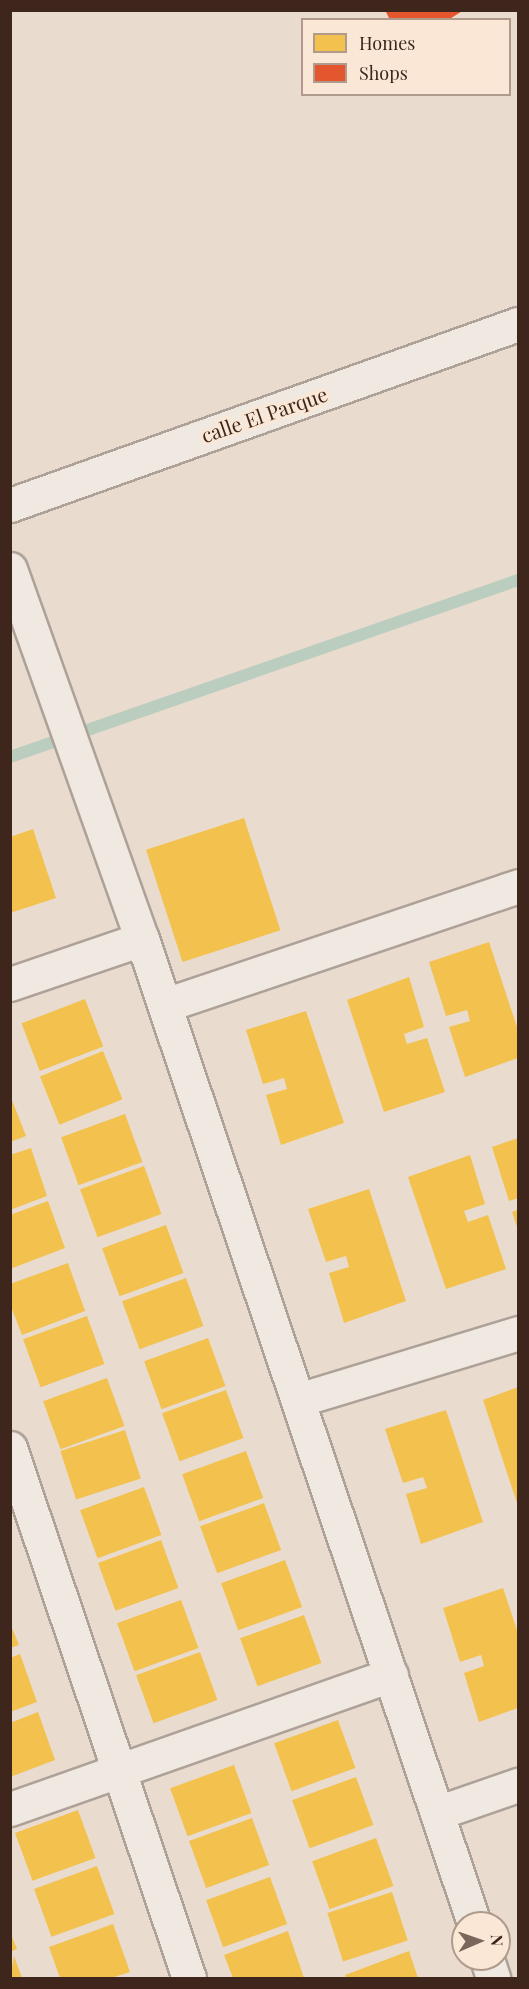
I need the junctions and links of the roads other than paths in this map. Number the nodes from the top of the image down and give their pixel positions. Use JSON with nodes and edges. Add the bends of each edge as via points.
{"nodes":[{"id":1,"x":519,"y":324,"type":"edge"},
{"id":2,"x":10,"y":505,"type":"edge"},
{"id":3,"x":10,"y":569,"type":"edge"},
{"id":4,"x":519,"y":886,"type":"edge"},
{"id":5,"x":142,"y":939,"type":"junction"},
{"id":6,"x":10,"y":984,"type":"edge"},
{"id":7,"x":165,"y":1005,"type":"junction"},
{"id":8,"x":519,"y":1333,"type":"edge"},
{"id":9,"x":298,"y":1400,"type":"junction"},
{"id":10,"x":10,"y":1448,"type":"edge"},
{"id":11,"x":391,"y":1675,"type":"junction"},
{"id":12,"x":119,"y":1771,"type":"junction"},
{"id":13,"x":519,"y":1785,"type":"edge"},
{"id":14,"x":10,"y":1809,"type":"edge"},
{"id":15,"x":437,"y":1813,"type":"junction"},
{"id":16,"x":470,"y":1911,"type":"edge"},
{"id":17,"x":189,"y":1978,"type":"edge"}],
"edges":[{"from":1,"to":2,"type":"street","name":"calle El Parque"},
{"from":3,"to":5,"type":"street"},
{"from":4,"to":7,"type":"street"},
{"from":5,"to":6,"type":"street"},
{"from":5,"to":7,"type":"street"},
{"from":7,"to":9,"type":"street"},
{"from":8,"to":9,"type":"street"},
{"from":9,"to":11,"type":"street"},
{"from":10,"to":12,"type":"street"},
{"from":11,"to":12,"type":"street"},
{"from":11,"to":15,"type":"street"},
{"from":12,"to":14,"type":"street"},
{"from":12,"to":17,"type":"street"},
{"from":13,"to":15,"type":"street"},
{"from":15,"to":16,"type":"street"}]}
